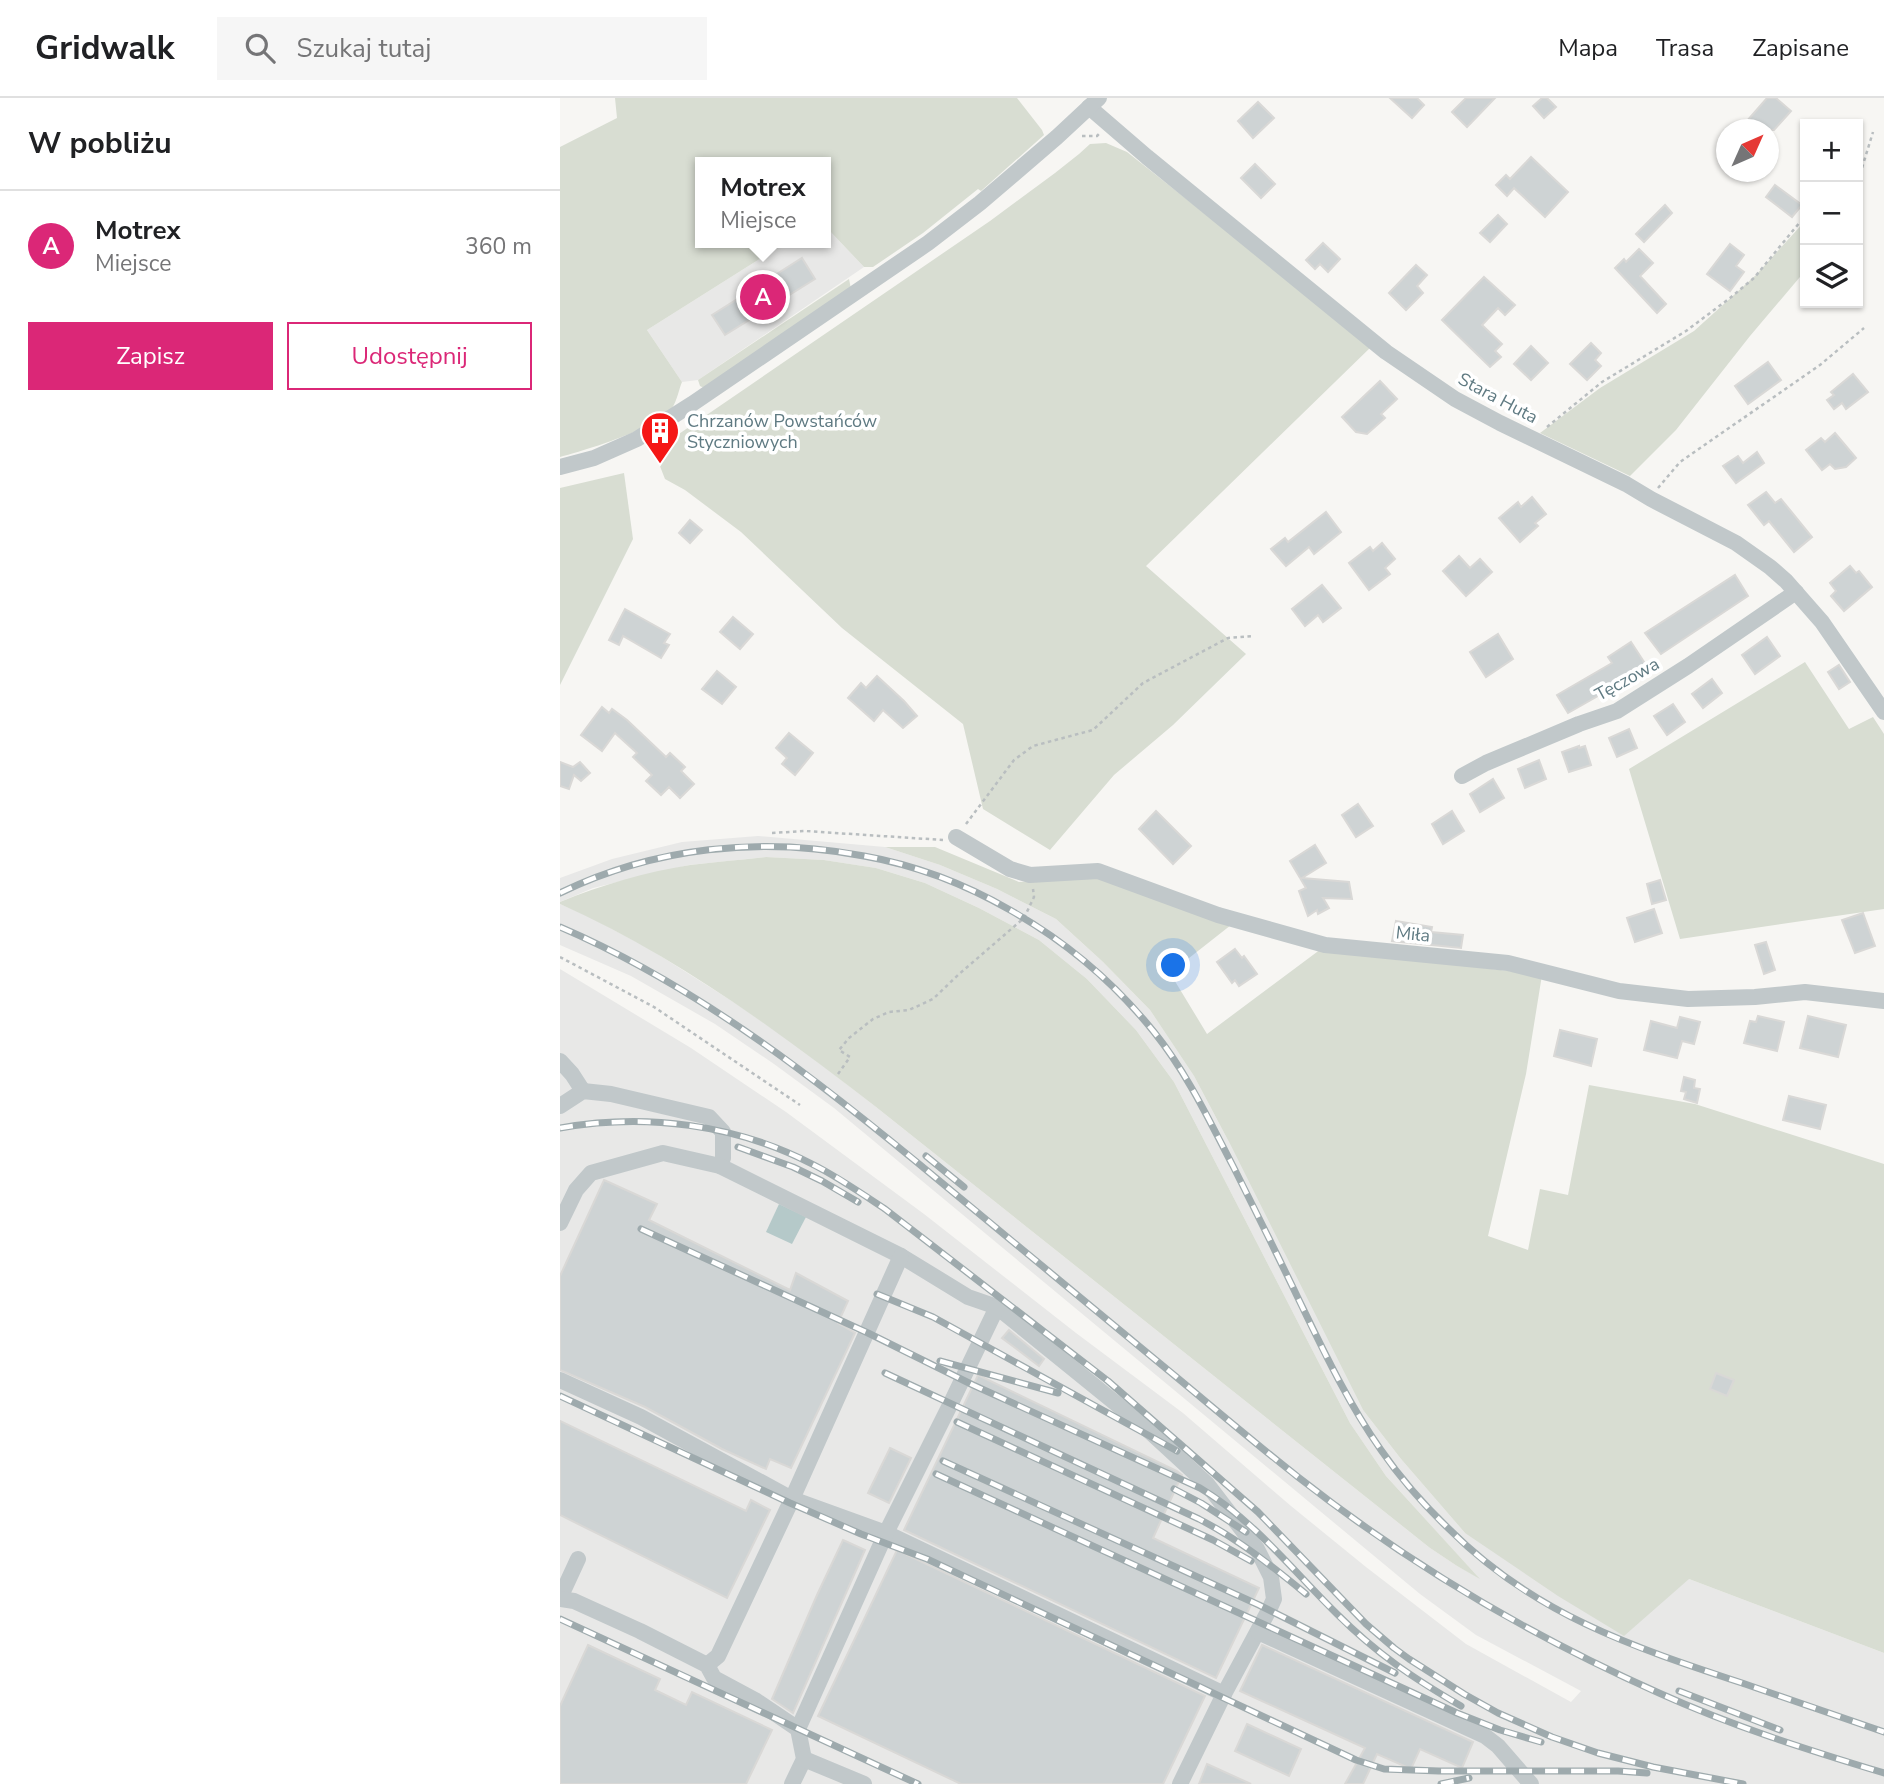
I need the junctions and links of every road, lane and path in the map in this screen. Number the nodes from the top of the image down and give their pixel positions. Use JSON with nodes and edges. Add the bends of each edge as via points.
{"nodes":[{"id":1,"x":1094,"y":102,"type":"edge"},
{"id":2,"x":1873,"y":132,"type":"dead end"},
{"id":3,"x":1863,"y":165,"type":"edge"},
{"id":4,"x":1800,"y":222,"type":"edge"},
{"id":5,"x":1864,"y":328,"type":"dead end"},
{"id":6,"x":1536,"y":441,"type":"junction"},
{"id":7,"x":560,"y":467,"type":"edge"},
{"id":8,"x":1651,"y":499,"type":"junction"},
{"id":9,"x":1796,"y":592,"type":"junction"},
{"id":10,"x":1254,"y":636,"type":"dead end"},
{"id":11,"x":1884,"y":712,"type":"edge"},
{"id":12,"x":1462,"y":776,"type":"dead end"},
{"id":13,"x":772,"y":832,"type":"dead end"},
{"id":14,"x":949,"y":839,"type":"junction"},
{"id":15,"x":1030,"y":875,"type":"junction"},
{"id":16,"x":560,"y":957,"type":"edge"},
{"id":17,"x":1884,"y":1001,"type":"edge"},
{"id":18,"x":560,"y":1061,"type":"edge"},
{"id":19,"x":838,"y":1074,"type":"dead end"},
{"id":20,"x":583,"y":1091,"type":"junction"},
{"id":21,"x":800,"y":1105,"type":"dead end"},
{"id":22,"x":560,"y":1107,"type":"edge"},
{"id":23,"x":720,"y":1166,"type":"junction"},
{"id":24,"x":560,"y":1223,"type":"edge"},
{"id":25,"x":901,"y":1256,"type":"junction"},
{"id":26,"x":996,"y":1307,"type":"junction"},
{"id":27,"x":560,"y":1380,"type":"edge"},
{"id":28,"x":792,"y":1499,"type":"junction"},
{"id":29,"x":886,"y":1533,"type":"junction"},
{"id":30,"x":578,"y":1559,"type":"dead end"},
{"id":31,"x":560,"y":1598,"type":"edge"},
{"id":32,"x":1258,"y":1632,"type":"junction"},
{"id":33,"x":707,"y":1665,"type":"junction"},
{"id":34,"x":1224,"y":1694,"type":"junction"},
{"id":35,"x":798,"y":1729,"type":"junction"},
{"id":36,"x":804,"y":1759,"type":"junction"},
{"id":37,"x":792,"y":1784,"type":"edge"},
{"id":38,"x":863,"y":1784,"type":"edge"},
{"id":39,"x":1180,"y":1784,"type":"edge"},
{"id":40,"x":1531,"y":1784,"type":"edge"}],
"edges":[{"from":1,"to":6,"type":"street","name":"Stara Huta","via":[[1147,157],[1386,352],[1455,399]]},
{"from":1,"to":7,"type":"street","via":[[928,243],[747,367],[636,439]]},
{"from":2,"to":3,"type":"path"},
{"from":4,"to":6,"type":"path","via":[[1754,278],[1730,298],[1602,382]]},
{"from":5,"to":8,"type":"path","via":[[1820,365],[1680,463]]},
{"from":6,"to":8,"type":"street","name":"Stara Huta"},
{"from":8,"to":9,"type":"street","name":"Stara Huta","via":[[1736,543]]},
{"from":9,"to":11,"type":"street","name":"Stara Huta"},
{"from":9,"to":12,"type":"street","name":"Tęczowa","via":[[1617,711]]},
{"from":10,"to":14,"type":"path","via":[[1228,638],[1143,683],[1093,730],[1033,746],[1014,760]]},
{"from":13,"to":14,"type":"path"},
{"from":14,"to":15,"type":"street","name":"Miła"},
{"from":15,"to":17,"type":"street","name":"Miła","via":[[1098,871],[1218,915],[1325,945],[1508,963],[1619,991],[1688,999],[1805,992]]},
{"from":15,"to":19,"type":"path","via":[[1034,897],[1024,918],[933,999],[873,1019],[849,1038],[839,1050],[850,1057]]},
{"from":16,"to":21,"type":"path","via":[[654,1007]]},
{"from":18,"to":20,"type":"street"},
{"from":20,"to":22,"type":"street"},
{"from":20,"to":23,"type":"street","via":[[709,1117],[723,1132]]},
{"from":23,"to":24,"type":"street","via":[[663,1153],[591,1173],[576,1190]]},
{"from":23,"to":25,"type":"street"},
{"from":25,"to":26,"type":"street","via":[[968,1297]]},
{"from":25,"to":28,"type":"street"},
{"from":26,"to":29,"type":"street"},
{"from":26,"to":32,"type":"street","via":[[1145,1427],[1207,1484],[1257,1549],[1271,1577],[1274,1599]]},
{"from":27,"to":28,"type":"street","via":[[641,1416]]},
{"from":28,"to":29,"type":"street"},
{"from":28,"to":33,"type":"street","via":[[718,1656]]},
{"from":29,"to":34,"type":"street"},
{"from":29,"to":35,"type":"street"},
{"from":30,"to":31,"type":"street"},
{"from":31,"to":33,"type":"street"},
{"from":32,"to":34,"type":"street"},
{"from":32,"to":40,"type":"street","via":[[1485,1736]]},
{"from":33,"to":35,"type":"street","via":[[713,1678]]},
{"from":34,"to":39,"type":"street"},
{"from":35,"to":36,"type":"street"},
{"from":36,"to":37,"type":"street"},
{"from":36,"to":38,"type":"street"}]}
